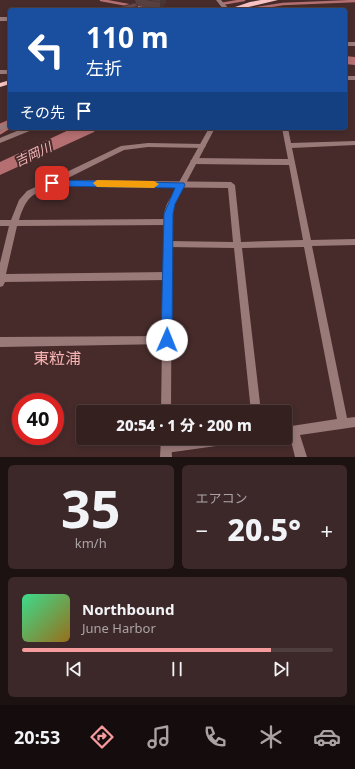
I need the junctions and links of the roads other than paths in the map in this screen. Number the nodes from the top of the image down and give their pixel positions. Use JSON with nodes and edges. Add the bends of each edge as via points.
{"nodes":[{"id":1,"x":275,"y":0,"type":"edge"},
{"id":2,"x":224,"y":6,"type":"edge"},
{"id":3,"x":25,"y":130,"type":"edge"},
{"id":4,"x":211,"y":130,"type":"edge"},
{"id":5,"x":284,"y":130,"type":"edge"},
{"id":6,"x":0,"y":141,"type":"edge"},
{"id":7,"x":355,"y":143,"type":"edge"},
{"id":8,"x":203,"y":146,"type":"junction"},
{"id":9,"x":288,"y":146,"type":"junction"},
{"id":10,"x":194,"y":161,"type":"junction"},
{"id":11,"x":291,"y":162,"type":"junction"},
{"id":12,"x":52,"y":183,"type":"junction"},
{"id":13,"x":181,"y":185,"type":"junction"},
{"id":14,"x":0,"y":222,"type":"edge"},
{"id":15,"x":168,"y":222,"type":"junction"},
{"id":16,"x":15,"y":223,"type":"junction"},
{"id":17,"x":355,"y":242,"type":"edge"},
{"id":18,"x":168,"y":244,"type":"junction"},
{"id":19,"x":307,"y":244,"type":"junction"},
{"id":20,"x":239,"y":245,"type":"junction"},
{"id":21,"x":168,"y":276,"type":"junction"},
{"id":22,"x":0,"y":280,"type":"edge"},
{"id":23,"x":167,"y":340,"type":"junction"},
{"id":24,"x":0,"y":342,"type":"edge"},
{"id":25,"x":166,"y":405,"type":"edge"},
{"id":26,"x":255,"y":405,"type":"edge"},
{"id":27,"x":355,"y":422,"type":"edge"},
{"id":28,"x":343,"y":424,"type":"junction"},
{"id":29,"x":292,"y":431,"type":"edge"},
{"id":30,"x":292,"y":436,"type":"edge"},
{"id":31,"x":188,"y":445,"type":"edge"},
{"id":32,"x":166,"y":448,"type":"edge"},
{"id":33,"x":301,"y":457,"type":"edge"}],
"edges":[{"from":1,"to":2,"type":"main road"},
{"from":3,"to":6,"type":"street"},
{"from":4,"to":8,"type":"street"},
{"from":5,"to":9,"type":"street"},
{"from":7,"to":9,"type":"street"},
{"from":8,"to":10,"type":"street"},
{"from":8,"to":12,"type":"street","via":[[148,145],[123,148]]},
{"from":9,"to":11,"type":"street"},
{"from":10,"to":11,"type":"street"},
{"from":10,"to":13,"type":"street"},
{"from":11,"to":19,"type":"street"},
{"from":12,"to":13,"type":"street"},
{"from":12,"to":16,"type":"street","via":[[28,194]]},
{"from":13,"to":15,"type":"street","via":[[171,204]]},
{"from":13,"to":20,"type":"street","via":[[231,185]]},
{"from":14,"to":16,"type":"street"},
{"from":15,"to":16,"type":"street"},
{"from":15,"to":18,"type":"street"},
{"from":16,"to":22,"type":"street"},
{"from":17,"to":19,"type":"street"},
{"from":18,"to":20,"type":"street"},
{"from":18,"to":21,"type":"street"},
{"from":19,"to":20,"type":"street"},
{"from":19,"to":28,"type":"street"},
{"from":20,"to":26,"type":"street"},
{"from":21,"to":22,"type":"street"},
{"from":21,"to":23,"type":"street"},
{"from":23,"to":24,"type":"street"},
{"from":23,"to":25,"type":"street"},
{"from":27,"to":28,"type":"street"},
{"from":28,"to":29,"type":"street"},
{"from":30,"to":33,"type":"street"},
{"from":31,"to":32,"type":"street"}]}
